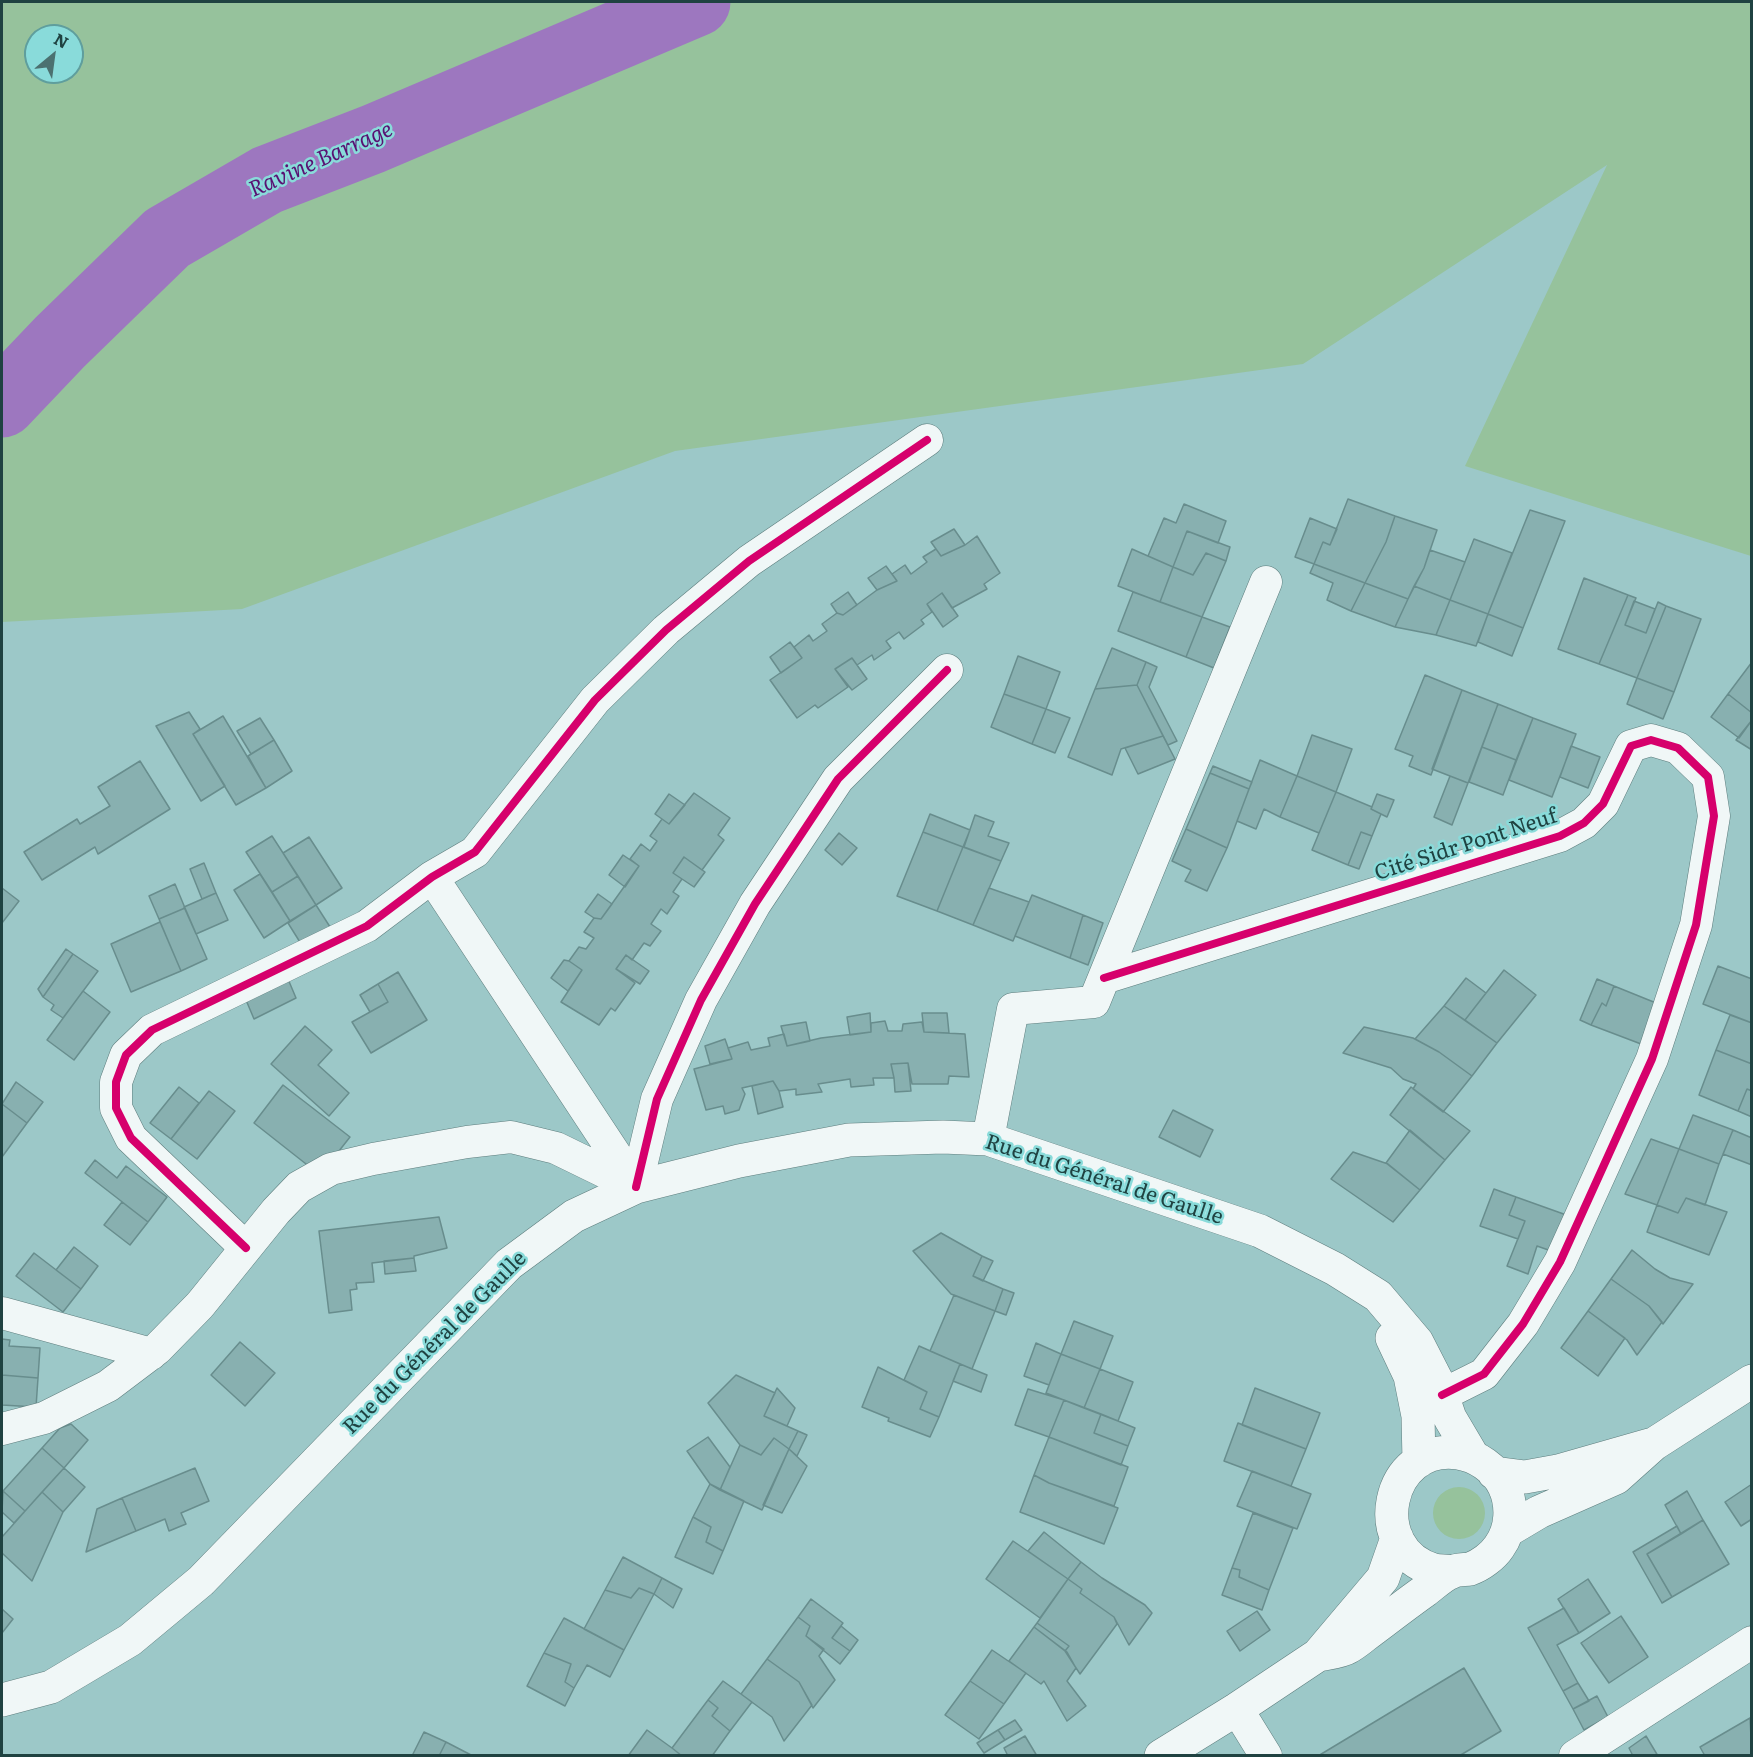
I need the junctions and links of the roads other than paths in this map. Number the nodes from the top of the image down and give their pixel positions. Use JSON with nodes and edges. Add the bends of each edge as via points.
{"nodes":[{"id":1,"x":927,"y":441,"type":"dead end"},
{"id":2,"x":1266,"y":582,"type":"dead end"},
{"id":3,"x":947,"y":670,"type":"dead end"},
{"id":4,"x":432,"y":877,"type":"junction"},
{"id":5,"x":1104,"y":978,"type":"junction"},
{"id":6,"x":988,"y":1139,"type":"junction"},
{"id":7,"x":636,"y":1187,"type":"junction"},
{"id":8,"x":246,"y":1248,"type":"junction"},
{"id":9,"x":1378,"y":1296,"type":"junction"},
{"id":10,"x":2,"y":1312,"type":"edge"},
{"id":11,"x":151,"y":1354,"type":"junction"},
{"id":12,"x":1752,"y":1381,"type":"edge"},
{"id":13,"x":1442,"y":1395,"type":"junction"},
{"id":14,"x":2,"y":1429,"type":"edge"},
{"id":15,"x":1654,"y":1444,"type":"junction"},
{"id":16,"x":1419,"y":1461,"type":"junction"},
{"id":17,"x":1484,"y":1465,"type":"junction"},
{"id":18,"x":1507,"y":1531,"type":"junction"},
{"id":19,"x":1397,"y":1538,"type":"junction"},
{"id":20,"x":1452,"y":1572,"type":"junction"},
{"id":21,"x":1752,"y":1642,"type":"edge"},
{"id":22,"x":1318,"y":1655,"type":"junction"},
{"id":23,"x":2,"y":1700,"type":"edge"},
{"id":24,"x":1237,"y":1709,"type":"junction"},
{"id":25,"x":1161,"y":1755,"type":"edge"},
{"id":26,"x":1266,"y":1755,"type":"edge"},
{"id":27,"x":1575,"y":1755,"type":"edge"}],
"edges":[{"from":1,"to":4,"type":"street","via":[[749,561],[666,630],[595,700],[475,852]]},
{"from":2,"to":5,"type":"street"},
{"from":3,"to":7,"type":"street","via":[[838,780],[755,904],[701,1000],[657,1099]]},
{"from":4,"to":7,"type":"street"},
{"from":4,"to":8,"type":"street","via":[[367,926],[152,1030],[126,1055],[116,1082],[116,1108],[131,1138]]},
{"from":5,"to":6,"type":"street","via":[[1094,1002],[1013,1009]]},
{"from":5,"to":13,"type":"street","name":"Cité Sidr Pont Neuf","via":[[1560,836],[1584,823],[1603,804],[1631,746],[1651,740],[1678,748],[1708,777],[1714,816],[1696,925],[1652,1059],[1560,1262],[1523,1324],[1484,1374]]},
{"from":6,"to":7,"type":"main road","name":"Rue du Général de Gaulle","via":[[849,1140],[739,1161]]},
{"from":6,"to":9,"type":"main road","name":"Rue du Général de Gaulle","via":[[1260,1231]]},
{"from":7,"to":8,"type":"street","via":[[556,1148],[511,1137],[467,1142],[331,1169],[299,1186]]},
{"from":7,"to":23,"type":"main road","name":"Rue du Général de Gaulle","via":[[574,1216],[509,1264],[201,1581],[130,1640],[51,1686]]},
{"from":8,"to":11,"type":"street","via":[[200,1305]]},
{"from":9,"to":13,"type":"main road","name":"Rue du Général de Gaulle","via":[[1417,1342]]},
{"from":9,"to":16,"type":"main road","via":[[1410,1376],[1418,1416]]},
{"from":10,"to":11,"type":"street"},
{"from":11,"to":14,"type":"street","via":[[108,1386],[44,1418]]},
{"from":12,"to":15,"type":"main road"},
{"from":13,"to":17,"type":"main road","name":"Rue du Général de Gaulle","via":[[1450,1418]]},
{"from":15,"to":17,"type":"main road","via":[[1526,1477]]},
{"from":15,"to":18,"type":"main road","via":[[1616,1478],[1539,1512]]},
{"from":16,"to":17,"type":"main road","via":[[1456,1452]]},
{"from":16,"to":19,"type":"main road","via":[[1404,1474],[1394,1491],[1390,1511]]},
{"from":17,"to":18,"type":"main road","via":[[1500,1479],[1508,1495]]},
{"from":18,"to":20,"type":"main road","via":[[1486,1560],[1470,1569]]},
{"from":19,"to":20,"type":"main road","via":[[1418,1562],[1434,1570]]},
{"from":19,"to":22,"type":"main road","via":[[1383,1578]]},
{"from":20,"to":22,"type":"main road","via":[[1348,1648]]},
{"from":21,"to":27,"type":"street"},
{"from":22,"to":24,"type":"main road"},
{"from":24,"to":25,"type":"main road"},
{"from":24,"to":26,"type":"street"}]}
